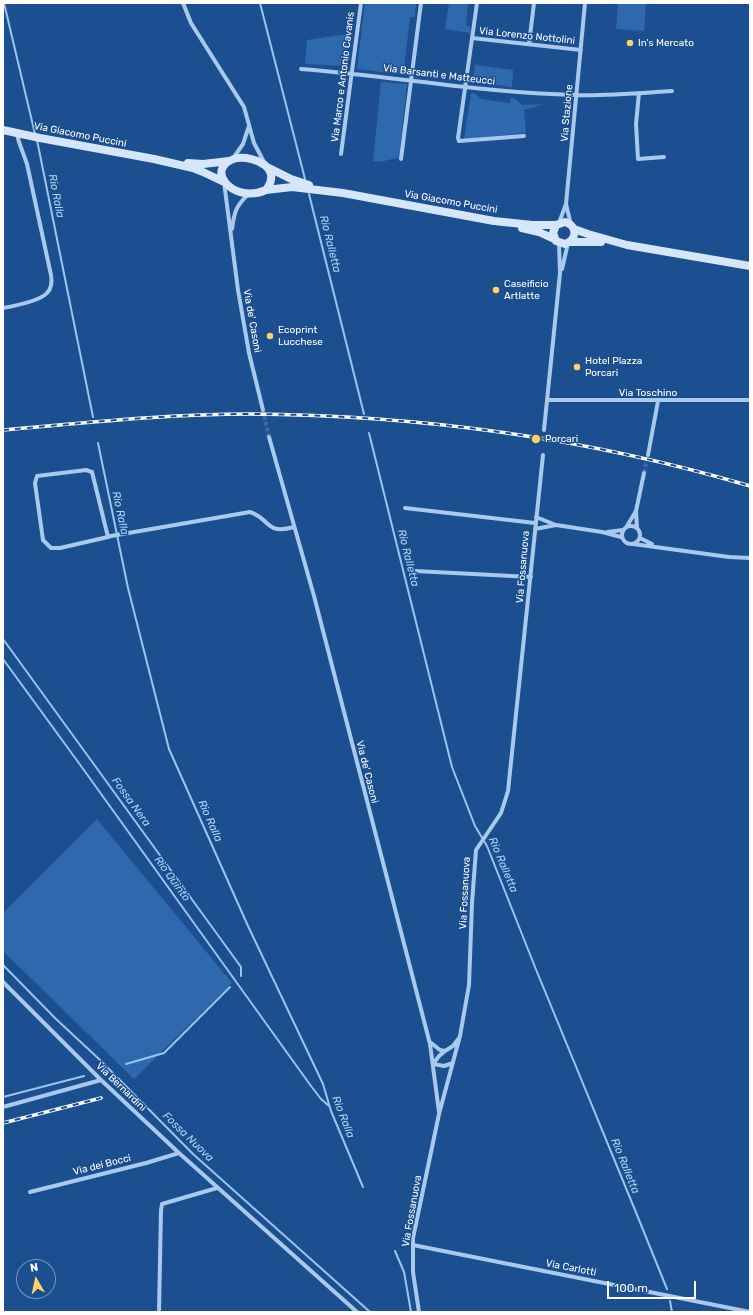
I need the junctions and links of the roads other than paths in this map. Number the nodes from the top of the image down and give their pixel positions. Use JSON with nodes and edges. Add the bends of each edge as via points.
{"nodes":[{"id":1,"x":183,"y":3,"type":"edge"},
{"id":2,"x":361,"y":3,"type":"edge"},
{"id":3,"x":421,"y":3,"type":"edge"},
{"id":4,"x":477,"y":3,"type":"edge"},
{"id":5,"x":534,"y":3,"type":"edge"},
{"id":6,"x":585,"y":3,"type":"edge"},
{"id":7,"x":472,"y":38,"type":"junction"},
{"id":8,"x":529,"y":44,"type":"junction"},
{"id":9,"x":581,"y":50,"type":"junction"},
{"id":10,"x":301,"y":70,"type":"dead end"},
{"id":11,"x":352,"y":73,"type":"junction"},
{"id":12,"x":411,"y":80,"type":"junction"},
{"id":13,"x":466,"y":86,"type":"junction"},
{"id":14,"x":672,"y":91,"type":"dead end"},
{"id":15,"x":639,"y":93,"type":"junction"},
{"id":16,"x":576,"y":95,"type":"junction"},
{"id":17,"x":249,"y":126,"type":"junction"},
{"id":18,"x":3,"y":130,"type":"edge"},
{"id":19,"x":17,"y":133,"type":"junction"},
{"id":20,"x":524,"y":136,"type":"dead end"},
{"id":21,"x":341,"y":154,"type":"dead end"},
{"id":22,"x":664,"y":157,"type":"dead end"},
{"id":23,"x":154,"y":159,"type":"junction"},
{"id":24,"x":401,"y":159,"type":"dead end"},
{"id":25,"x":230,"y":160,"type":"junction"},
{"id":26,"x":267,"y":167,"type":"junction"},
{"id":27,"x":224,"y":182,"type":"junction"},
{"id":28,"x":266,"y":190,"type":"junction"},
{"id":29,"x":343,"y":193,"type":"junction"},
{"id":30,"x":249,"y":194,"type":"junction"},
{"id":31,"x":566,"y":204,"type":"junction"},
{"id":32,"x":494,"y":221,"type":"junction"},
{"id":33,"x":558,"y":224,"type":"junction"},
{"id":34,"x":572,"y":227,"type":"junction"},
{"id":35,"x":231,"y":234,"type":"junction"},
{"id":36,"x":557,"y":241,"type":"junction"},
{"id":37,"x":570,"y":242,"type":"junction"},
{"id":38,"x":628,"y":245,"type":"junction"},
{"id":39,"x":750,"y":266,"type":"edge"},
{"id":40,"x":560,"y":273,"type":"junction"},
{"id":41,"x":3,"y":308,"type":"edge"},
{"id":42,"x":547,"y":400,"type":"junction"},
{"id":43,"x":750,"y":400,"type":"edge"},
{"id":44,"x":658,"y":401,"type":"junction"},
{"id":45,"x":263,"y":410,"type":"tunnel mouth"},
{"id":46,"x":544,"y":430,"type":"dead end"},
{"id":47,"x":270,"y":437,"type":"tunnel mouth"},
{"id":48,"x":543,"y":455,"type":"dead end"},
{"id":49,"x":648,"y":455,"type":"tunnel mouth"},
{"id":50,"x":644,"y":473,"type":"tunnel mouth"},
{"id":51,"x":405,"y":508,"type":"dead end"},
{"id":52,"x":636,"y":511,"type":"junction"},
{"id":53,"x":536,"y":517,"type":"junction"},
{"id":54,"x":535,"y":523,"type":"junction"},
{"id":55,"x":556,"y":525,"type":"junction"},
{"id":56,"x":627,"y":526,"type":"junction"},
{"id":57,"x":294,"y":527,"type":"junction"},
{"id":58,"x":637,"y":528,"type":"junction"},
{"id":59,"x":535,"y":529,"type":"junction"},
{"id":60,"x":623,"y":530,"type":"junction"},
{"id":61,"x":602,"y":532,"type":"junction"},
{"id":62,"x":110,"y":537,"type":"junction"},
{"id":63,"x":621,"y":537,"type":"junction"},
{"id":64,"x":640,"y":538,"type":"junction"},
{"id":65,"x":633,"y":544,"type":"junction"},
{"id":66,"x":655,"y":546,"type":"junction"},
{"id":67,"x":750,"y":558,"type":"edge"},
{"id":68,"x":415,"y":571,"type":"dead end"},
{"id":69,"x":530,"y":577,"type":"junction"},
{"id":70,"x":3,"y":982,"type":"edge"},
{"id":71,"x":460,"y":1036,"type":"junction"},
{"id":72,"x":429,"y":1040,"type":"junction"},
{"id":73,"x":445,"y":1051,"type":"junction"},
{"id":74,"x":454,"y":1063,"type":"junction"},
{"id":75,"x":433,"y":1064,"type":"junction"},
{"id":76,"x":101,"y":1080,"type":"junction"},
{"id":77,"x":3,"y":1107,"type":"edge"},
{"id":78,"x":439,"y":1114,"type":"junction"},
{"id":79,"x":179,"y":1153,"type":"junction"},
{"id":80,"x":217,"y":1188,"type":"junction"},
{"id":81,"x":30,"y":1192,"type":"dead end"},
{"id":82,"x":413,"y":1245,"type":"junction"},
{"id":83,"x":159,"y":1312,"type":"edge"},
{"id":84,"x":357,"y":1312,"type":"edge"},
{"id":85,"x":419,"y":1312,"type":"edge"},
{"id":86,"x":750,"y":1312,"type":"edge"}],
"edges":[{"from":1,"to":17,"type":"street","via":[[191,24],[242,102]]},
{"from":2,"to":11,"type":"street","name":"Via Marco e Antonio Cavanis"},
{"from":3,"to":12,"type":"street"},
{"from":4,"to":7,"type":"street"},
{"from":5,"to":8,"type":"street"},
{"from":6,"to":9,"type":"street","name":"Via Stazione"},
{"from":7,"to":8,"type":"street","name":"Via Lorenzo Nottolini"},
{"from":7,"to":13,"type":"street"},
{"from":8,"to":9,"type":"street","name":"Via Lorenzo Nottolini"},
{"from":9,"to":16,"type":"street","name":"Via Stazione"},
{"from":10,"to":11,"type":"street","name":"Via Barsanti e Matteucci"},
{"from":11,"to":12,"type":"street","name":"Via Barsanti e Matteucci"},
{"from":11,"to":21,"type":"street","name":"Via Marco e Antonio Cavanis"},
{"from":12,"to":13,"type":"street","name":"Via Barsanti e Matteucci"},
{"from":12,"to":24,"type":"street"},
{"from":13,"to":16,"type":"street","name":"Via Barsanti e Matteucci"},
{"from":13,"to":20,"type":"street","via":[[459,141]]},
{"from":14,"to":15,"type":"street","name":"Via Barsanti e Matteucci"},
{"from":15,"to":16,"type":"street","name":"Via Barsanti e Matteucci"},
{"from":15,"to":22,"type":"street","via":[[636,124],[638,159]]},
{"from":16,"to":31,"type":"street","name":"Via Stazione"},
{"from":17,"to":25,"type":"street","via":[[244,144]]},
{"from":17,"to":26,"type":"street","via":[[256,148]]},
{"from":18,"to":19,"type":"main road","name":"Via Giacomo Puccini"},
{"from":19,"to":23,"type":"main road","name":"Via Giacomo Puccini"},
{"from":19,"to":41,"type":"street","via":[[27,164],[52,284],[47,293],[35,300]]},
{"from":23,"to":25,"type":"main road","name":"Via Giacomo Puccini","via":[[197,164]]},
{"from":23,"to":27,"type":"main road","name":"Via Giacomo Puccini","via":[[193,168]]},
{"from":25,"to":26,"type":"main road","name":"Via Giacomo Puccini","via":[[248,158],[257,160]]},
{"from":25,"to":27,"type":"main road","via":[[223,169]]},
{"from":26,"to":28,"type":"main road","via":[[270,171],[270,180]]},
{"from":26,"to":29,"type":"main road","name":"Via Giacomo Puccini","via":[[291,179]]},
{"from":27,"to":30,"type":"main road","name":"Via Giacomo Puccini","via":[[234,190]]},
{"from":27,"to":35,"type":"street","name":"Via de' Casoni"},
{"from":28,"to":29,"type":"main road","name":"Via Giacomo Puccini","via":[[292,187]]},
{"from":28,"to":30,"type":"main road","name":"Via Giacomo Puccini"},
{"from":29,"to":32,"type":"main road","name":"Via Giacomo Puccini"},
{"from":30,"to":35,"type":"street","name":"Via de' Casoni","via":[[236,210]]},
{"from":31,"to":33,"type":"street","name":"Via Stazione"},
{"from":31,"to":34,"type":"street"},
{"from":32,"to":33,"type":"main road","name":"Via Giacomo Puccini"},
{"from":32,"to":36,"type":"main road","via":[[532,230]]},
{"from":33,"to":34,"type":"main road","via":[[565,222]]},
{"from":33,"to":36,"type":"main road","via":[[553,233]]},
{"from":34,"to":37,"type":"main road","via":[[575,234]]},
{"from":34,"to":38,"type":"main road"},
{"from":35,"to":45,"type":"street","name":"Via de' Casoni","via":[[246,335]]},
{"from":36,"to":37,"type":"main road"},
{"from":36,"to":40,"type":"street"},
{"from":37,"to":38,"type":"main road"},
{"from":37,"to":40,"type":"street"},
{"from":38,"to":39,"type":"main road"},
{"from":40,"to":42,"type":"street"},
{"from":42,"to":44,"type":"street","name":"Via Toschino"},
{"from":42,"to":46,"type":"street"},
{"from":43,"to":44,"type":"street","name":"Via Toschino"},
{"from":44,"to":49,"type":"street"},
{"from":47,"to":57,"type":"street","name":"Via de' Casoni"},
{"from":48,"to":53,"type":"street","name":"Via Fossanuova"},
{"from":50,"to":52,"type":"street"},
{"from":51,"to":54,"type":"street"},
{"from":52,"to":56,"type":"street"},
{"from":52,"to":58,"type":"street"},
{"from":53,"to":54,"type":"street","name":"Via Fossanuova"},
{"from":53,"to":55,"type":"street"},
{"from":54,"to":59,"type":"street","name":"Via Fossanuova"},
{"from":55,"to":59,"type":"street"},
{"from":55,"to":61,"type":"street"},
{"from":56,"to":58,"type":"street"},
{"from":56,"to":60,"type":"street"},
{"from":57,"to":62,"type":"street","via":[[270,527],[257,514],[250,512]]},
{"from":57,"to":72,"type":"street","name":"Via de' Casoni"},
{"from":58,"to":64,"type":"street"},
{"from":59,"to":69,"type":"street","name":"Via Fossanuova"},
{"from":60,"to":61,"type":"street"},
{"from":60,"to":63,"type":"street"},
{"from":61,"to":63,"type":"street"},
{"from":62,"to":62,"type":"street","via":[[60,548],[51,548],[47,545],[43,540],[35,482],[37,476],[86,470],[92,472]]},
{"from":63,"to":65,"type":"street","via":[[627,544]]},
{"from":64,"to":65,"type":"street"},
{"from":64,"to":66,"type":"street"},
{"from":65,"to":66,"type":"street"},
{"from":66,"to":67,"type":"street"},
{"from":68,"to":69,"type":"street"},
{"from":69,"to":71,"type":"street","name":"Via Fossanuova","via":[[508,791],[501,813],[476,850],[469,984]]},
{"from":70,"to":76,"type":"street","name":"Via Bernardini"},
{"from":71,"to":73,"type":"street","via":[[453,1046]]},
{"from":71,"to":74,"type":"street","name":"Via Fossanuova"},
{"from":72,"to":73,"type":"street","via":[[432,1045]]},
{"from":72,"to":75,"type":"street","name":"Via de' Casoni"},
{"from":73,"to":75,"type":"street"},
{"from":74,"to":75,"type":"street","via":[[444,1066]]},
{"from":74,"to":78,"type":"street","name":"Via Fossanuova"},
{"from":75,"to":78,"type":"street","name":"Via de' Casoni"},
{"from":76,"to":77,"type":"street"},
{"from":76,"to":79,"type":"street","name":"Via Bernardini"},
{"from":78,"to":82,"type":"street","name":"Via Fossanuova"},
{"from":79,"to":80,"type":"street","name":"Via Bernardini"},
{"from":79,"to":81,"type":"street","name":"Via dei Bocci"},
{"from":80,"to":83,"type":"street","via":[[162,1204]]},
{"from":80,"to":84,"type":"street","name":"Via Bernardini"},
{"from":82,"to":85,"type":"street","name":"Via Fossanuova","via":[[413,1272]]},
{"from":82,"to":86,"type":"street","name":"Via Carlotti"}]}
